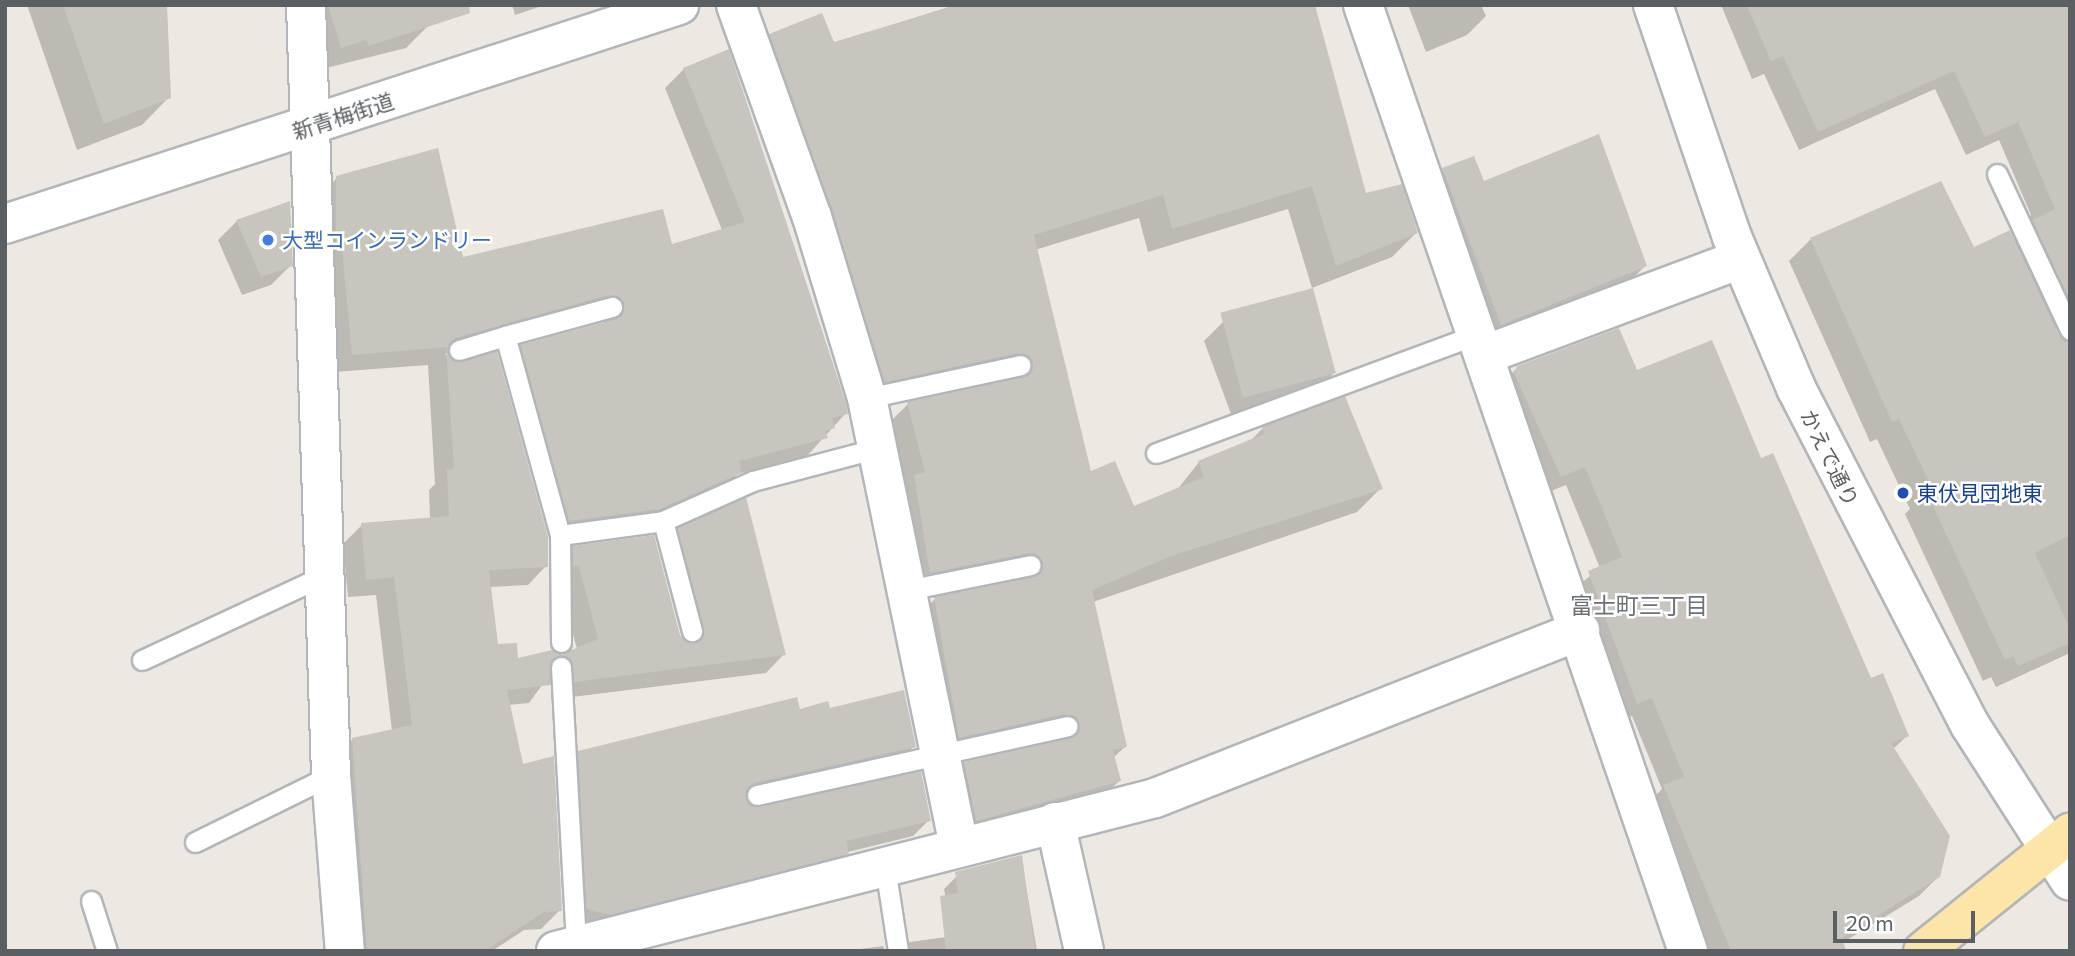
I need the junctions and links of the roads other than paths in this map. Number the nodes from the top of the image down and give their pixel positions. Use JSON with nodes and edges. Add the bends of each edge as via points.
{"nodes":[{"id":1,"x":306,"y":5,"type":"edge"},
{"id":2,"x":680,"y":5,"type":"edge"},
{"id":3,"x":736,"y":5,"type":"edge"},
{"id":4,"x":1363,"y":5,"type":"edge"},
{"id":5,"x":1654,"y":5,"type":"edge"},
{"id":6,"x":308,"y":127,"type":"junction"},
{"id":7,"x":1997,"y":174,"type":"dead end"},
{"id":8,"x":5,"y":225,"type":"edge"},
{"id":9,"x":1741,"y":259,"type":"junction"},
{"id":10,"x":612,"y":307,"type":"dead end"},
{"id":11,"x":2070,"y":330,"type":"edge"},
{"id":12,"x":505,"y":336,"type":"junction"},
{"id":13,"x":1481,"y":345,"type":"junction"},
{"id":14,"x":459,"y":350,"type":"dead end"},
{"id":15,"x":1021,"y":365,"type":"dead end"},
{"id":16,"x":867,"y":398,"type":"junction"},
{"id":17,"x":878,"y":448,"type":"junction"},
{"id":18,"x":1157,"y":453,"type":"dead end"},
{"id":19,"x":663,"y":520,"type":"junction"},
{"id":20,"x":560,"y":535,"type":"junction"},
{"id":21,"x":1031,"y":565,"type":"dead end"},
{"id":22,"x":325,"y":575,"type":"junction"},
{"id":23,"x":907,"y":590,"type":"junction"},
{"id":24,"x":692,"y":631,"type":"dead end"},
{"id":25,"x":1580,"y":631,"type":"junction"},
{"id":26,"x":561,"y":642,"type":"dead end"},
{"id":27,"x":142,"y":660,"type":"dead end"},
{"id":28,"x":561,"y":667,"type":"dead end"},
{"id":29,"x":1066,"y":726,"type":"dead end"},
{"id":30,"x":940,"y":754,"type":"junction"},
{"id":31,"x":331,"y":775,"type":"junction"},
{"id":32,"x":757,"y":795,"type":"dead end"},
{"id":33,"x":1055,"y":822,"type":"junction"},
{"id":34,"x":195,"y":842,"type":"dead end"},
{"id":35,"x":2059,"y":842,"type":"edge"},
{"id":36,"x":959,"y":848,"type":"junction"},
{"id":37,"x":885,"y":867,"type":"junction"},
{"id":38,"x":2070,"y":881,"type":"edge"},
{"id":39,"x":91,"y":901,"type":"dead end"},
{"id":40,"x":566,"y":948,"type":"edge"},
{"id":41,"x":107,"y":951,"type":"edge"},
{"id":42,"x":345,"y":951,"type":"edge"},
{"id":43,"x":898,"y":951,"type":"edge"},
{"id":44,"x":1084,"y":951,"type":"edge"},
{"id":45,"x":1688,"y":951,"type":"edge"},
{"id":46,"x":1923,"y":951,"type":"edge"}],
"edges":[{"from":1,"to":6,"type":"street"},
{"from":2,"to":6,"type":"street","name":"新青梅街道"},
{"from":3,"to":16,"type":"street","via":[[812,217]]},
{"from":4,"to":13,"type":"street"},
{"from":5,"to":9,"type":"street","name":"かえで通り"},
{"from":6,"to":8,"type":"street","name":"新青梅街道"},
{"from":6,"to":22,"type":"street"},
{"from":7,"to":11,"type":"lane"},
{"from":9,"to":13,"type":"street"},
{"from":9,"to":35,"type":"street","name":"かえで通り","via":[[1884,566],[1970,726]]},
{"from":10,"to":12,"type":"lane"},
{"from":12,"to":14,"type":"lane"},
{"from":12,"to":20,"type":"lane"},
{"from":13,"to":18,"type":"lane"},
{"from":13,"to":25,"type":"street"},
{"from":15,"to":16,"type":"lane"},
{"from":16,"to":17,"type":"street"},
{"from":17,"to":19,"type":"lane","via":[[753,481]]},
{"from":17,"to":23,"type":"street"},
{"from":19,"to":20,"type":"lane"},
{"from":19,"to":24,"type":"lane"},
{"from":20,"to":26,"type":"lane"},
{"from":21,"to":23,"type":"lane"},
{"from":22,"to":27,"type":"lane"},
{"from":22,"to":31,"type":"street"},
{"from":23,"to":30,"type":"street"},
{"from":25,"to":33,"type":"street","via":[[1155,798]]},
{"from":25,"to":45,"type":"street"},
{"from":28,"to":40,"type":"lane"},
{"from":29,"to":30,"type":"lane"},
{"from":30,"to":32,"type":"lane"},
{"from":30,"to":36,"type":"street"},
{"from":31,"to":34,"type":"lane"},
{"from":31,"to":42,"type":"street"},
{"from":33,"to":36,"type":"street"},
{"from":33,"to":44,"type":"street"},
{"from":35,"to":38,"type":"street","name":"かえで通り"},
{"from":35,"to":46,"type":"main road"},
{"from":36,"to":37,"type":"street"},
{"from":37,"to":40,"type":"street"},
{"from":37,"to":43,"type":"lane"},
{"from":39,"to":41,"type":"lane"}]}
